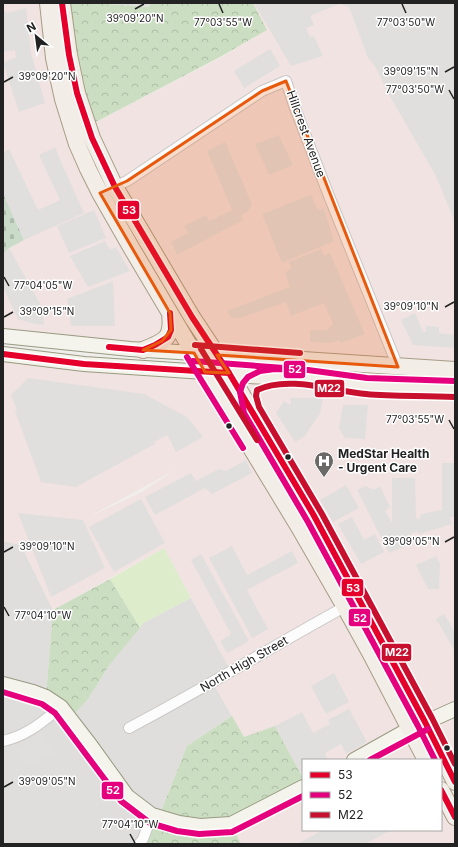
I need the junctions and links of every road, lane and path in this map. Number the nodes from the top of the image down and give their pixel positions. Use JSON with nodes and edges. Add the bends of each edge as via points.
{"nodes":[{"id":1,"x":48,"y":3,"type":"edge"},
{"id":2,"x":62,"y":3,"type":"edge"},
{"id":3,"x":115,"y":187,"type":"junction"},
{"id":4,"x":100,"y":193,"type":"junction"},
{"id":5,"x":170,"y":313,"type":"junction"},
{"id":6,"x":3,"y":336,"type":"edge"},
{"id":7,"x":143,"y":350,"type":"junction"},
{"id":8,"x":194,"y":353,"type":"junction"},
{"id":9,"x":3,"y":354,"type":"edge"},
{"id":10,"x":217,"y":355,"type":"junction"},
{"id":11,"x":398,"y":367,"type":"junction"},
{"id":12,"x":455,"y":370,"type":"edge"},
{"id":13,"x":205,"y":372,"type":"junction"},
{"id":14,"x":229,"y":373,"type":"junction"},
{"id":15,"x":278,"y":376,"type":"junction"},
{"id":16,"x":455,"y":389,"type":"edge"},
{"id":17,"x":251,"y":410,"type":"junction"},
{"id":18,"x":352,"y":603,"type":"junction"},
{"id":19,"x":3,"y":684,"type":"edge"},
{"id":20,"x":61,"y":707,"type":"junction"},
{"id":21,"x":455,"y":709,"type":"edge"},
{"id":22,"x":425,"y":722,"type":"junction"},
{"id":23,"x":129,"y":728,"type":"dead end"},
{"id":24,"x":410,"y":730,"type":"junction"},
{"id":25,"x":3,"y":742,"type":"edge"},
{"id":26,"x":356,"y":759,"type":"edge"},
{"id":27,"x":425,"y":759,"type":"edge"},
{"id":28,"x":455,"y":782,"type":"edge"},
{"id":29,"x":302,"y":788,"type":"edge"},
{"id":30,"x":442,"y":792,"type":"edge"},
{"id":31,"x":152,"y":815,"type":"junction"},
{"id":32,"x":455,"y":817,"type":"edge"},
{"id":33,"x":139,"y":844,"type":"edge"}],
"edges":[{"from":1,"to":4,"type":"main road","via":[[54,58],[63,99],[77,144]]},
{"from":2,"to":3,"type":"main road","via":[[68,55],[78,93],[92,138]]},
{"from":3,"to":4,"type":"street","name":"Hillcrest Avenue"},
{"from":3,"to":10,"type":"main road"},
{"from":3,"to":11,"type":"street","name":"Hillcrest Avenue","via":[[262,91],[286,81],[326,189]]},
{"from":4,"to":5,"type":"main road"},
{"from":5,"to":7,"type":"main road","via":[[171,330],[168,336]]},
{"from":5,"to":8,"type":"main road"},
{"from":6,"to":7,"type":"street"},
{"from":7,"to":8,"type":"street"},
{"from":8,"to":10,"type":"main road"},
{"from":8,"to":13,"type":"main road"},
{"from":9,"to":13,"type":"street","via":[[84,364]]},
{"from":10,"to":11,"type":"main road"},
{"from":10,"to":14,"type":"main road"},
{"from":11,"to":12,"type":"main road"},
{"from":13,"to":14,"type":"main road"},
{"from":13,"to":18,"type":"main road","via":[[291,513]]},
{"from":14,"to":15,"type":"main road"},
{"from":14,"to":17,"type":"main road"},
{"from":15,"to":16,"type":"main road","via":[[366,386]]},
{"from":15,"to":17,"type":"main road","via":[[262,380],[250,387]]},
{"from":17,"to":18,"type":"main road","via":[[313,514]]},
{"from":18,"to":22,"type":"main road"},
{"from":18,"to":23,"type":"street","name":"North High Street"},
{"from":18,"to":24,"type":"main road","via":[[374,658]]},
{"from":19,"to":20,"type":"street","via":[[46,697]]},
{"from":20,"to":25,"type":"street","via":[[21,737]]},
{"from":20,"to":31,"type":"street","via":[[127,796]]},
{"from":21,"to":22,"type":"street"},
{"from":22,"to":24,"type":"street"},
{"from":22,"to":28,"type":"main road"},
{"from":24,"to":26,"type":"street"},
{"from":24,"to":27,"type":"main road"},
{"from":29,"to":31,"type":"street","via":[[231,824],[200,826]]},
{"from":30,"to":32,"type":"main road"},
{"from":31,"to":33,"type":"street"}]}
